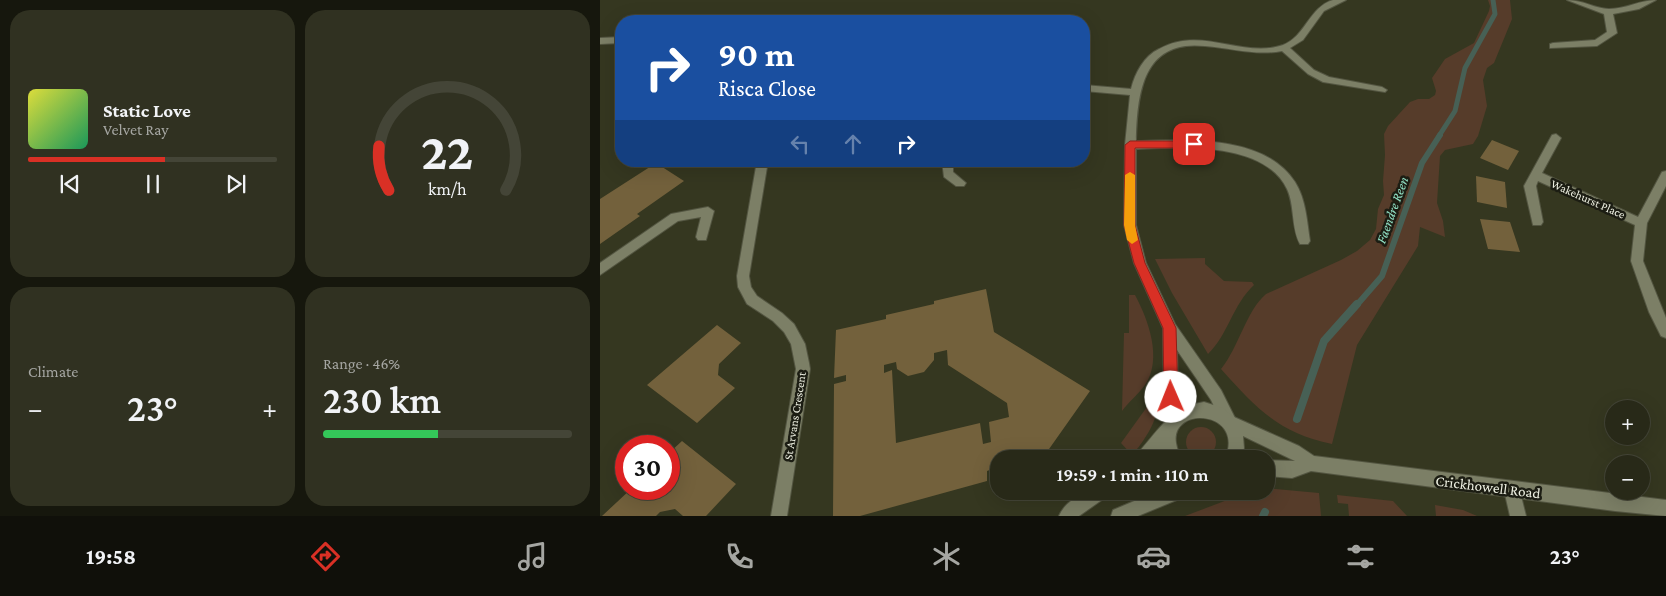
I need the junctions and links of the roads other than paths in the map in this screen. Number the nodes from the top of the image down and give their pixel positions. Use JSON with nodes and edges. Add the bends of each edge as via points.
{"nodes":[{"id":1,"x":1342,"y":0,"type":"edge"},
{"id":2,"x":1571,"y":0,"type":"edge"},
{"id":3,"x":1652,"y":0,"type":"edge"},
{"id":4,"x":1608,"y":12,"type":"junction"},
{"id":5,"x":615,"y":41,"type":"edge"},
{"id":6,"x":600,"y":42,"type":"edge"},
{"id":7,"x":1552,"y":46,"type":"dead end"},
{"id":8,"x":1284,"y":48,"type":"junction"},
{"id":9,"x":1090,"y":88,"type":"edge"},
{"id":10,"x":1382,"y":90,"type":"dead end"},
{"id":11,"x":1135,"y":92,"type":"junction"},
{"id":12,"x":1556,"y":138,"type":"dead end"},
{"id":13,"x":1130,"y":145,"type":"junction"},
{"id":14,"x":762,"y":167,"type":"edge"},
{"id":15,"x":947,"y":167,"type":"edge"},
{"id":16,"x":1536,"y":175,"type":"junction"},
{"id":17,"x":1666,"y":175,"type":"edge"},
{"id":18,"x":960,"y":183,"type":"dead end"},
{"id":19,"x":1538,"y":222,"type":"dead end"},
{"id":20,"x":1641,"y":223,"type":"junction"},
{"id":21,"x":702,"y":237,"type":"dead end"},
{"id":22,"x":1304,"y":241,"type":"dead end"},
{"id":23,"x":600,"y":270,"type":"edge"},
{"id":24,"x":1170,"y":328,"type":"junction"},
{"id":25,"x":1666,"y":332,"type":"edge"},
{"id":26,"x":1229,"y":422,"type":"junction"},
{"id":27,"x":1172,"y":426,"type":"junction"},
{"id":28,"x":1152,"y":450,"type":"edge"},
{"id":29,"x":1169,"y":450,"type":"edge"},
{"id":30,"x":1235,"y":450,"type":"edge"},
{"id":31,"x":1311,"y":463,"type":"junction"},
{"id":32,"x":1275,"y":469,"type":"edge"},
{"id":33,"x":1512,"y":490,"type":"junction"},
{"id":34,"x":1086,"y":500,"type":"edge"},
{"id":35,"x":1157,"y":500,"type":"edge"},
{"id":36,"x":1666,"y":508,"type":"edge"},
{"id":37,"x":779,"y":516,"type":"edge"},
{"id":38,"x":1067,"y":516,"type":"edge"},
{"id":39,"x":1119,"y":516,"type":"edge"},
{"id":40,"x":1518,"y":516,"type":"edge"}],
"edges":[{"from":1,"to":8,"type":"street","via":[[1326,4],[1300,39]]},
{"from":2,"to":4,"type":"street"},
{"from":3,"to":4,"type":"street","via":[[1636,7]]},
{"from":4,"to":7,"type":"street","via":[[1612,33],[1597,43]]},
{"from":5,"to":6,"type":"street"},
{"from":8,"to":10,"type":"street","via":[[1311,72],[1326,80]]},
{"from":8,"to":11,"type":"street","via":[[1260,50],[1206,43],[1178,44],[1156,53],[1148,61]]},
{"from":9,"to":11,"type":"street"},
{"from":11,"to":13,"type":"street","via":[[1130,114]]},
{"from":12,"to":16,"type":"street","name":"Wakehurst Place"},
{"from":13,"to":22,"type":"street","via":[[1212,145],[1252,154],[1268,162],[1292,184]]},
{"from":13,"to":24,"type":"street","via":[[1132,239]]},
{"from":14,"to":37,"type":"street","name":"St Arvans Crescent","via":[[743,276],[744,287],[756,305],[785,323],[795,336],[803,369]]},
{"from":15,"to":18,"type":"street","via":[[948,174]]},
{"from":16,"to":19,"type":"street","name":"Wakehurst Place","via":[[1530,186]]},
{"from":16,"to":20,"type":"street","name":"Wakehurst Place"},
{"from":17,"to":20,"type":"street","name":"Wakehurst Place"},
{"from":20,"to":25,"type":"street","name":"Wakehurst Place","via":[[1637,261]]},
{"from":21,"to":23,"type":"street","via":[[708,211],[675,217]]},
{"from":24,"to":26,"type":"street","via":[[1216,395]]},
{"from":24,"to":27,"type":"street"},
{"from":26,"to":27,"type":"street","name":"Crickhowell Road","via":[[1213,411],[1202,409],[1182,414]]},
{"from":26,"to":30,"type":"street"},
{"from":26,"to":31,"type":"street","name":"Crickhowell Road","via":[[1294,451]]},
{"from":27,"to":28,"type":"street"},
{"from":27,"to":29,"type":"street"},
{"from":31,"to":32,"type":"street","name":"Crickhowell Road","via":[[1292,470]]},
{"from":31,"to":33,"type":"street","name":"Crickhowell Road"},
{"from":33,"to":36,"type":"street","name":"Crickhowell Road"},
{"from":33,"to":40,"type":"street"},
{"from":34,"to":38,"type":"street"},
{"from":35,"to":39,"type":"street"}]}
